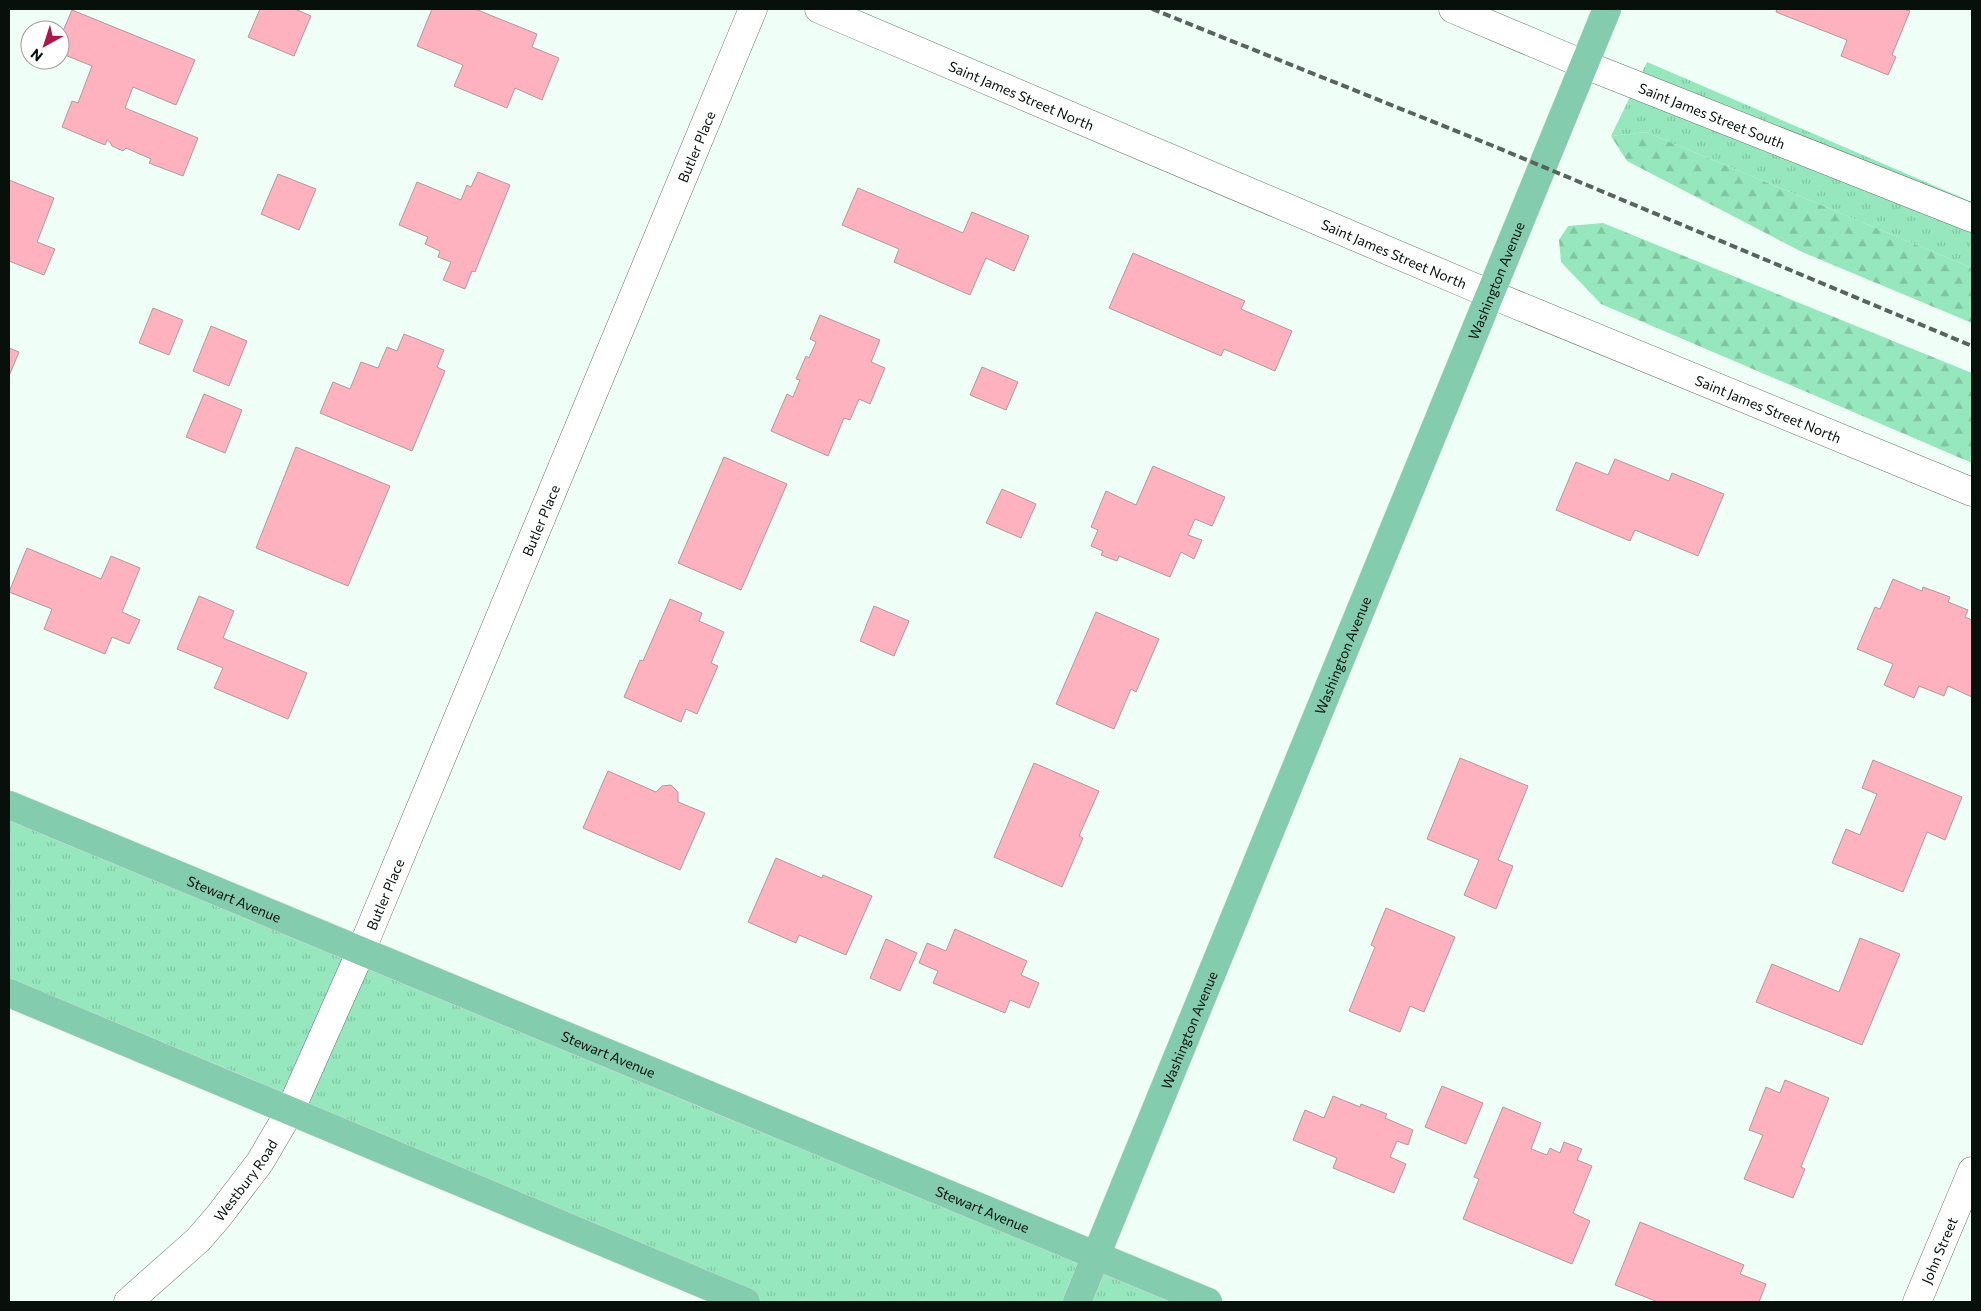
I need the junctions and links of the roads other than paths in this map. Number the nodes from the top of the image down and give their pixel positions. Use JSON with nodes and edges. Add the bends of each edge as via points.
{"nodes":[{"id":1,"x":753,"y":9,"type":"edge"},
{"id":2,"x":819,"y":9,"type":"edge"},
{"id":3,"x":1453,"y":9,"type":"edge"},
{"id":4,"x":1607,"y":9,"type":"edge"},
{"id":5,"x":1584,"y":64,"type":"junction"},
{"id":6,"x":1972,"y":218,"type":"edge"},
{"id":7,"x":1490,"y":294,"type":"junction"},
{"id":8,"x":1972,"y":492,"type":"edge"},
{"id":9,"x":9,"y":805,"type":"edge"},
{"id":10,"x":361,"y":951,"type":"junction"},
{"id":11,"x":9,"y":993,"type":"edge"},
{"id":12,"x":326,"y":1031,"type":"joint"},
{"id":13,"x":290,"y":1111,"type":"junction"},
{"id":14,"x":1972,"y":1171,"type":"edge"},
{"id":15,"x":1096,"y":1256,"type":"junction"},
{"id":16,"x":128,"y":1302,"type":"edge"},
{"id":17,"x":746,"y":1302,"type":"edge"},
{"id":18,"x":1077,"y":1302,"type":"edge"},
{"id":19,"x":1208,"y":1302,"type":"edge"},
{"id":20,"x":1918,"y":1302,"type":"edge"}],
"edges":[{"from":1,"to":10,"type":"street","name":"Butler Place"},
{"from":2,"to":7,"type":"street","name":"Saint James Street North"},
{"from":3,"to":5,"type":"street","name":"Saint James Street South"},
{"from":4,"to":5,"type":"main road","name":"Washington Avenue"},
{"from":5,"to":6,"type":"street","name":"Saint James Street South"},
{"from":5,"to":7,"type":"main road","name":"Washington Avenue"},
{"from":7,"to":8,"type":"street","name":"Saint James Street North"},
{"from":7,"to":15,"type":"main road","name":"Washington Avenue"},
{"from":9,"to":10,"type":"main road","name":"Stewart Avenue"},
{"from":10,"to":12,"type":"street","name":"Butler Place"},
{"from":10,"to":15,"type":"main road","name":"Stewart Avenue"},
{"from":11,"to":13,"type":"main road"},
{"from":12,"to":13,"type":"street","name":"Westbury Road"},
{"from":13,"to":16,"type":"street","name":"Westbury Road","via":[[260,1162],[218,1218]]},
{"from":13,"to":17,"type":"main road"},
{"from":14,"to":20,"type":"street","name":"John Street"},
{"from":15,"to":18,"type":"main road","name":"Washington Avenue"},
{"from":15,"to":19,"type":"main road","name":"Stewart Avenue"}]}
